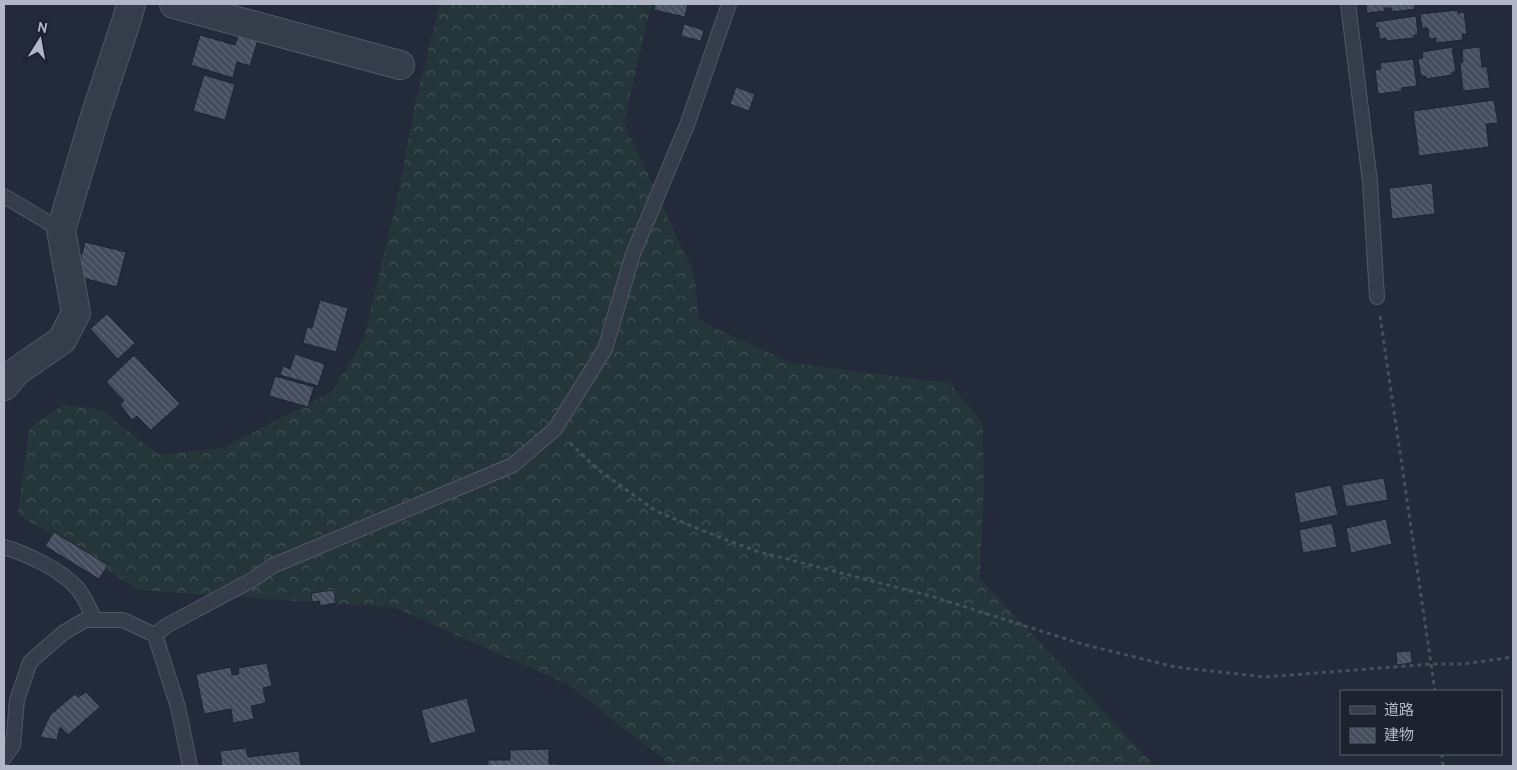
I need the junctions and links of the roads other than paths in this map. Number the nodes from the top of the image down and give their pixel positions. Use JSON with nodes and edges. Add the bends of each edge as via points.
{"nodes":[{"id":1,"x":131,"y":4,"type":"edge"},
{"id":2,"x":174,"y":4,"type":"edge"},
{"id":3,"x":728,"y":4,"type":"edge"},
{"id":4,"x":1348,"y":4,"type":"edge"},
{"id":5,"x":400,"y":66,"type":"dead end"},
{"id":6,"x":4,"y":196,"type":"edge"},
{"id":7,"x":61,"y":230,"type":"junction"},
{"id":8,"x":1377,"y":297,"type":"road end"},
{"id":9,"x":4,"y":386,"type":"edge"},
{"id":10,"x":4,"y":547,"type":"edge"},
{"id":11,"x":95,"y":620,"type":"junction"},
{"id":12,"x":155,"y":636,"type":"junction"},
{"id":13,"x":4,"y":758,"type":"edge"},
{"id":14,"x":190,"y":766,"type":"edge"}],
"edges":[{"from":1,"to":7,"type":"street"},
{"from":2,"to":5,"type":"street"},
{"from":3,"to":12,"type":"lane","via":[[687,124],[633,254],[605,349],[555,429],[513,465],[272,566],[166,626]]},
{"from":4,"to":8,"type":"lane","via":[[1370,182]]},
{"from":6,"to":7,"type":"lane"},
{"from":7,"to":9,"type":"street","via":[[76,313],[62,340],[17,371]]},
{"from":10,"to":11,"type":"lane","via":[[61,574],[78,589]]},
{"from":11,"to":12,"type":"lane","via":[[122,620]]},
{"from":11,"to":13,"type":"lane","via":[[85,620],[63,633],[30,662],[17,700],[13,745]]},
{"from":12,"to":14,"type":"lane","via":[[178,707]]}]}
